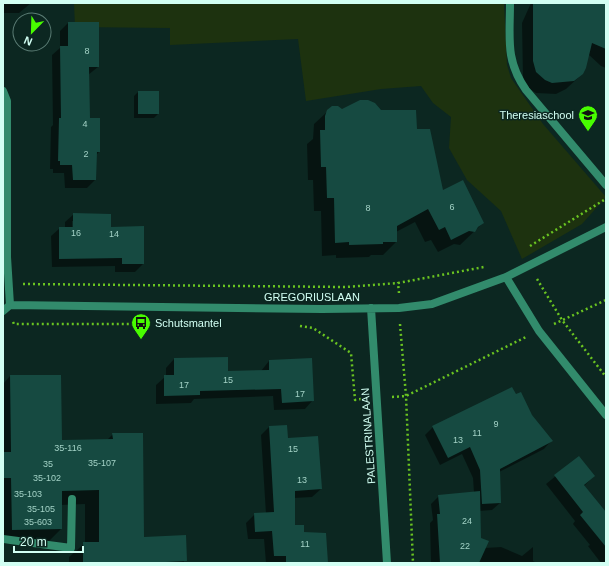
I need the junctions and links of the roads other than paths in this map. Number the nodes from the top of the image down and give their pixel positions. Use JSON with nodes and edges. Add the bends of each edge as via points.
{"nodes":[{"id":1,"x":510,"y":3,"type":"edge"},
{"id":2,"x":3,"y":91,"type":"edge"},
{"id":3,"x":606,"y":185,"type":"edge"},
{"id":4,"x":606,"y":227,"type":"edge"},
{"id":5,"x":5,"y":257,"type":"edge"},
{"id":6,"x":506,"y":277,"type":"junction"},
{"id":7,"x":10,"y":305,"type":"junction"},
{"id":8,"x":371,"y":308,"type":"junction"},
{"id":9,"x":3,"y":311,"type":"edge"},
{"id":10,"x":606,"y":415,"type":"edge"},
{"id":11,"x":72,"y":499,"type":"dead end"},
{"id":12,"x":3,"y":540,"type":"edge"},
{"id":13,"x":387,"y":563,"type":"edge"}],
"edges":[{"from":1,"to":3,"type":"street","via":[[510,55],[516,75]]},
{"from":2,"to":5,"type":"street","via":[[7,101]]},
{"from":4,"to":6,"type":"street","name":"GREGORIUSLAAN"},
{"from":5,"to":7,"type":"street"},
{"from":6,"to":8,"type":"street","name":"GREGORIUSLAAN","via":[[432,304]]},
{"from":6,"to":10,"type":"street","via":[[539,331]]},
{"from":7,"to":8,"type":"street","name":"GREGORIUSLAAN"},
{"from":7,"to":9,"type":"street"},
{"from":8,"to":13,"type":"street","name":"PALESTRINALAAN"},
{"from":11,"to":12,"type":"street","via":[[71,548]]}]}
